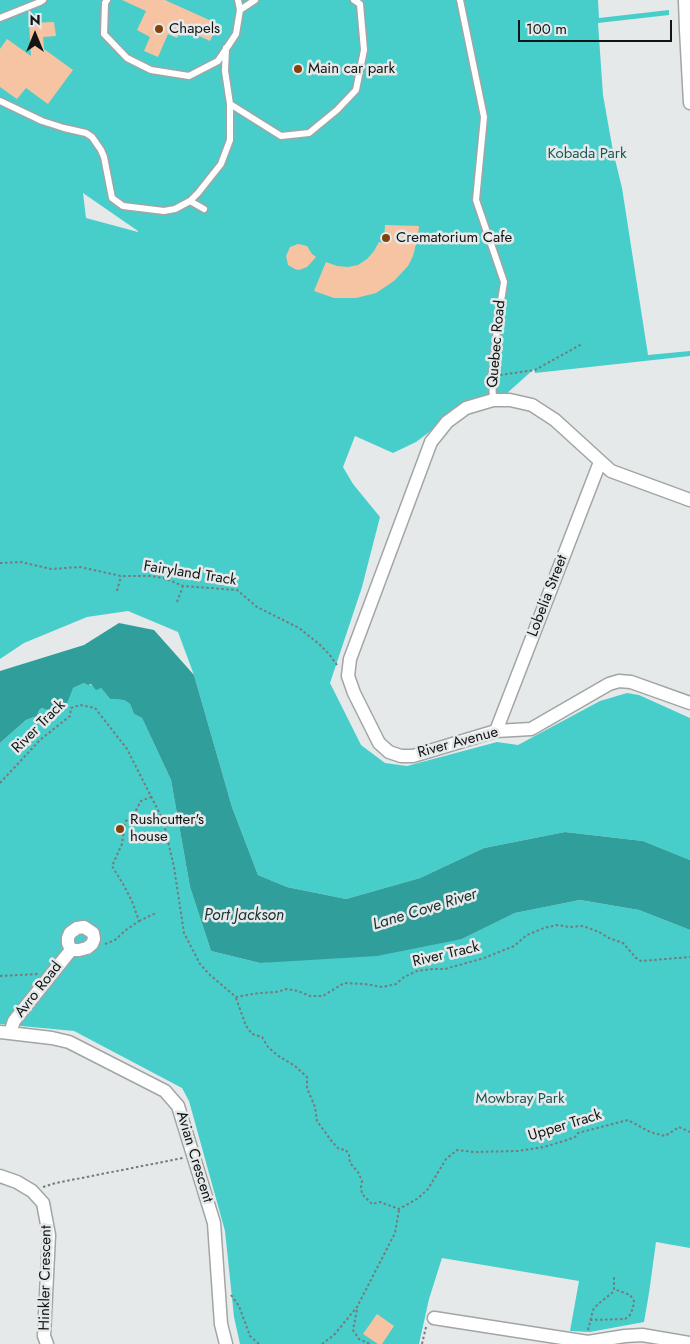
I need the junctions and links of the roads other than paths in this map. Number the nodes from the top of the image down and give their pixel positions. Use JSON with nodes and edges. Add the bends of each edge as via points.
{"nodes":[{"id":1,"x":43,"y":0,"type":"edge"},
{"id":2,"x":107,"y":0,"type":"edge"},
{"id":3,"x":238,"y":0,"type":"edge"},
{"id":4,"x":255,"y":0,"type":"edge"},
{"id":5,"x":354,"y":0,"type":"edge"},
{"id":6,"x":460,"y":0,"type":"edge"},
{"id":7,"x":685,"y":0,"type":"edge"},
{"id":8,"x":240,"y":10,"type":"junction"},
{"id":9,"x":0,"y":18,"type":"edge"},
{"id":10,"x":226,"y":48,"type":"junction"},
{"id":11,"x":0,"y":102,"type":"edge"},
{"id":12,"x":690,"y":103,"type":"edge"},
{"id":13,"x":230,"y":104,"type":"junction"},
{"id":14,"x":190,"y":201,"type":"junction"},
{"id":15,"x":204,"y":209,"type":"dead end"},
{"id":16,"x":493,"y":400,"type":"junction"},
{"id":17,"x":600,"y":462,"type":"junction"},
{"id":18,"x":690,"y":500,"type":"edge"},
{"id":19,"x":348,"y":676,"type":"joint"},
{"id":20,"x":690,"y":703,"type":"edge"},
{"id":21,"x":496,"y":731,"type":"junction"},
{"id":22,"x":71,"y":950,"type":"junction"},
{"id":23,"x":5,"y":1033,"type":"edge"},
{"id":24,"x":0,"y":1176,"type":"edge"},
{"id":25,"x":434,"y":1318,"type":"road end"},
{"id":26,"x":48,"y":1344,"type":"edge"},
{"id":27,"x":226,"y":1344,"type":"edge"},
{"id":28,"x":690,"y":1344,"type":"edge"}],
"edges":[{"from":1,"to":9,"type":"lane"},
{"from":2,"to":10,"type":"lane","via":[[104,34],[127,58],[152,70],[189,76],[218,61]]},
{"from":3,"to":8,"type":"lane"},
{"from":4,"to":8,"type":"lane"},
{"from":5,"to":13,"type":"lane","via":[[360,4],[364,50],[356,90],[337,110],[309,133],[280,136]]},
{"from":6,"to":16,"type":"lane","name":"Quebec Road","via":[[484,117],[476,200],[504,282],[492,376]]},
{"from":7,"to":12,"type":"street"},
{"from":8,"to":10,"type":"lane","via":[[236,34]]},
{"from":10,"to":13,"type":"lane"},
{"from":11,"to":14,"type":"lane","via":[[92,137],[104,158],[112,198],[123,206],[164,211]]},
{"from":13,"to":14,"type":"lane","via":[[230,140],[221,164]]},
{"from":14,"to":15,"type":"lane"},
{"from":16,"to":17,"type":"street","via":[[532,405],[556,420]]},
{"from":16,"to":19,"type":"street","name":"Quebec Road","via":[[466,408],[447,422],[431,442],[350,659]]},
{"from":17,"to":18,"type":"street","via":[[612,471]]},
{"from":17,"to":21,"type":"street","name":"Lobelia Street"},
{"from":19,"to":21,"type":"street","name":"River Avenue","via":[[379,743],[396,755],[413,756]]},
{"from":20,"to":21,"type":"street","name":"River Avenue","via":[[620,681],[609,684],[531,729]]},
{"from":22,"to":22,"type":"street","name":"Avro Road","via":[[68,942],[70,933],[84,927],[93,933],[92,944]]},
{"from":22,"to":23,"type":"street","name":"Avro Road"},
{"from":23,"to":27,"type":"street","name":"Avian Crescent","via":[[69,1042],[165,1092],[178,1106],[214,1223]]},
{"from":24,"to":26,"type":"street","name":"Hinkler Crescent","via":[[32,1191],[43,1203],[49,1235],[44,1336]]},
{"from":25,"to":28,"type":"street","via":[[588,1342],[642,1335]]}]}
